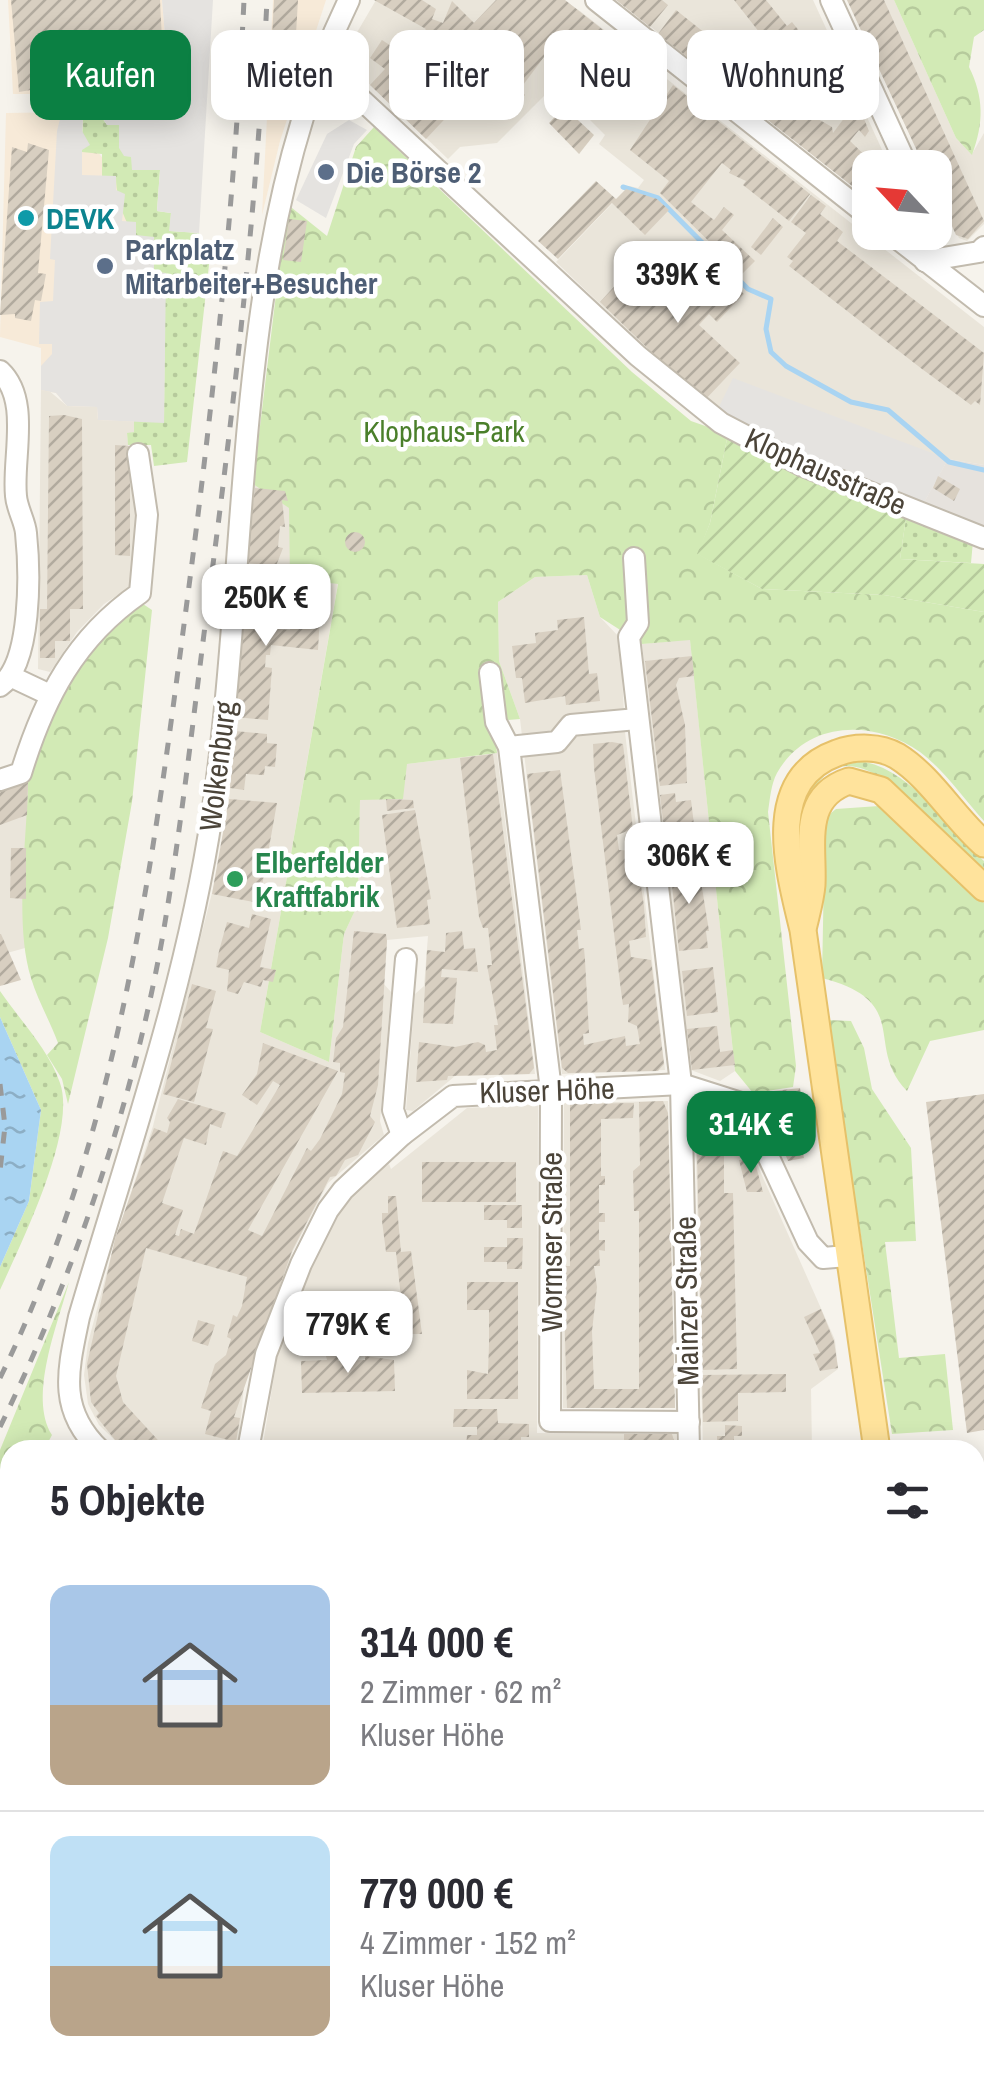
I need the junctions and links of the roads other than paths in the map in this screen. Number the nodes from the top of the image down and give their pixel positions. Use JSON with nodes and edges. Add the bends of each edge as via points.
{"nodes":[{"id":1,"x":348,"y":0,"type":"edge"},
{"id":2,"x":596,"y":0,"type":"edge"},
{"id":3,"x":831,"y":0,"type":"edge"},
{"id":4,"x":336,"y":30,"type":"edge"},
{"id":5,"x":369,"y":107,"type":"edge"},
{"id":6,"x":307,"y":120,"type":"edge"},
{"id":7,"x":900,"y":150,"type":"edge"},
{"id":8,"x":852,"y":204,"type":"edge"},
{"id":9,"x":984,"y":247,"type":"edge"},
{"id":10,"x":913,"y":250,"type":"edge"},
{"id":11,"x":928,"y":250,"type":"edge"},
{"id":12,"x":926,"y":260,"type":"junction"},
{"id":13,"x":984,"y":306,"type":"edge"},
{"id":14,"x":0,"y":371,"type":"edge"},
{"id":15,"x":138,"y":454,"type":"dead end"},
{"id":16,"x":984,"y":538,"type":"edge"},
{"id":17,"x":634,"y":558,"type":"dead end"},
{"id":18,"x":490,"y":673,"type":"dead end"},
{"id":19,"x":6,"y":682,"type":"edge"},
{"id":20,"x":48,"y":694,"type":"junction"},
{"id":21,"x":637,"y":719,"type":"junction"},
{"id":22,"x":510,"y":747,"type":"junction"},
{"id":23,"x":0,"y":780,"type":"edge"},
{"id":24,"x":984,"y":844,"type":"edge"},
{"id":25,"x":984,"y":888,"type":"edge"},
{"id":26,"x":803,"y":930,"type":"junction"},
{"id":27,"x":406,"y":959,"type":"dead end"},
{"id":28,"x":682,"y":1084,"type":"junction"},
{"id":29,"x":551,"y":1090,"type":"junction"},
{"id":30,"x":402,"y":1135,"type":"junction"},
{"id":31,"x":847,"y":1256,"type":"junction"},
{"id":32,"x":689,"y":1422,"type":"junction"},
{"id":33,"x":90,"y":1440,"type":"edge"},
{"id":34,"x":250,"y":1440,"type":"edge"},
{"id":35,"x":690,"y":1440,"type":"edge"},
{"id":36,"x":875,"y":1440,"type":"edge"}],
"edges":[{"from":1,"to":4,"type":"street","name":"Wolkenburg"},
{"from":2,"to":8,"type":"street"},
{"from":3,"to":7,"type":"street"},
{"from":5,"to":16,"type":"street","name":"Klophausstraße","via":[[638,356],[721,423],[801,465]]},
{"from":6,"to":33,"type":"street","name":"Wolkenburg","via":[[272,239],[224,720],[198,895],[176,996],[69,1365],[71,1409]]},
{"from":9,"to":12,"type":"street"},
{"from":10,"to":12,"type":"street"},
{"from":11,"to":12,"type":"street"},
{"from":12,"to":13,"type":"street"},
{"from":14,"to":19,"type":"street","via":[[16,396],[16,500],[26,530],[24,652]]},
{"from":15,"to":20,"type":"street","via":[[147,515],[140,593],[99,624]]},
{"from":17,"to":21,"type":"street","name":"Mainzer Straße","via":[[638,624],[629,637]]},
{"from":18,"to":22,"type":"street","name":"Wormser Straße","via":[[496,722]]},
{"from":19,"to":20,"type":"street"},
{"from":20,"to":23,"type":"street","via":[[21,773]]},
{"from":21,"to":22,"type":"street","via":[[571,725],[557,742]]},
{"from":21,"to":28,"type":"street","name":"Mainzer Straße"},
{"from":22,"to":29,"type":"street","name":"Wormser Straße"},
{"from":24,"to":26,"type":"main road","via":[[897,756],[862,748],[834,754],[801,778],[788,806],[788,850]]},
{"from":25,"to":26,"type":"main road","via":[[882,790],[849,782],[830,790],[814,810],[812,888]]},
{"from":26,"to":31,"type":"main road"},
{"from":27,"to":30,"type":"street","via":[[394,1110]]},
{"from":28,"to":29,"type":"street","name":"Kluser Höhe"},
{"from":28,"to":31,"type":"street","name":"Kluser Höhe","via":[[744,1104],[808,1242],[824,1258]]},
{"from":28,"to":32,"type":"street","name":"Mainzer Straße"},
{"from":29,"to":30,"type":"street","name":"Kluser Höhe","via":[[453,1096]]},
{"from":29,"to":32,"type":"street","name":"Wormser Straße","via":[[550,1421]]},
{"from":30,"to":34,"type":"street","name":"Kluser Höhe","via":[[343,1190],[301,1264],[266,1354]]},
{"from":31,"to":36,"type":"main road"},
{"from":32,"to":35,"type":"street","name":"Mainzer Straße"}]}
